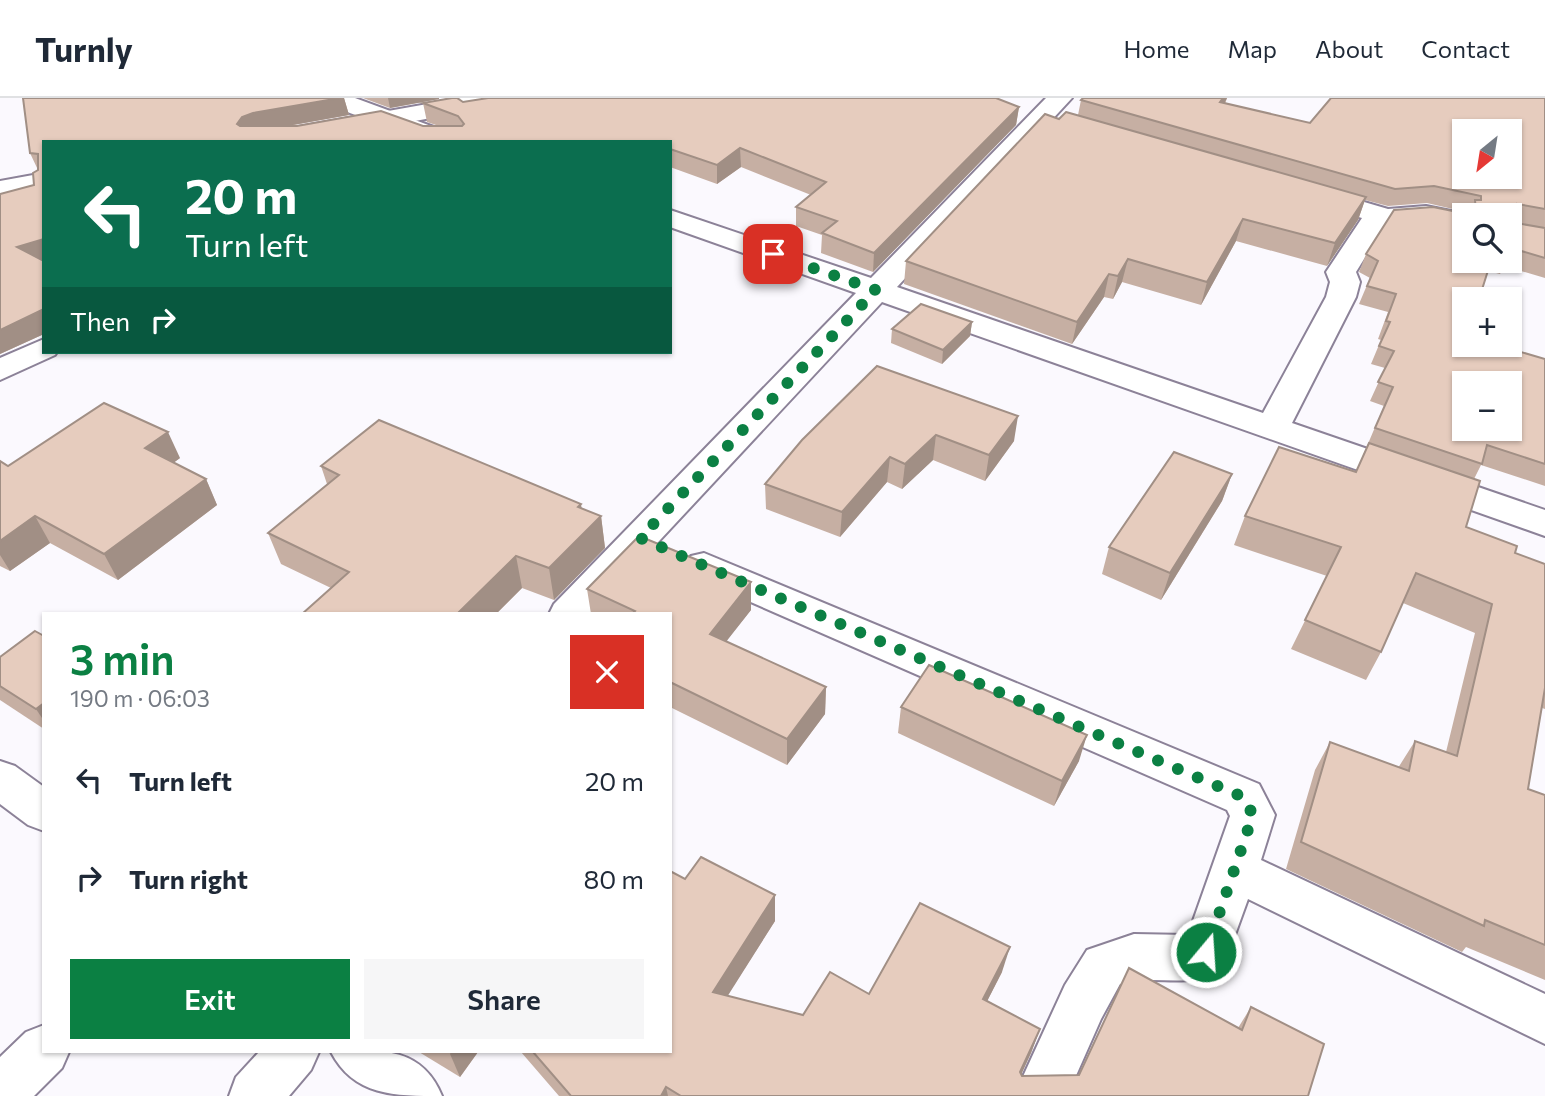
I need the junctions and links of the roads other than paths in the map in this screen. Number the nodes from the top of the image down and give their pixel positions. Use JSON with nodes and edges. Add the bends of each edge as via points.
{"nodes":[{"id":1,"x":332,"y":98,"type":"edge"},
{"id":2,"x":501,"y":98,"type":"edge"},
{"id":3,"x":1057,"y":113,"type":"edge"},
{"id":4,"x":387,"y":119,"type":"junction"},
{"id":5,"x":270,"y":140,"type":"edge"},
{"id":6,"x":447,"y":140,"type":"edge"},
{"id":7,"x":42,"y":181,"type":"edge"},
{"id":8,"x":1289,"y":187,"type":"edge"},
{"id":9,"x":0,"y":189,"type":"edge"},
{"id":10,"x":1378,"y":215,"type":"junction"},
{"id":11,"x":672,"y":219,"type":"edge"},
{"id":12,"x":1452,"y":219,"type":"edge"},
{"id":13,"x":876,"y":290,"type":"junction"},
{"id":14,"x":42,"y":349,"type":"edge"},
{"id":15,"x":0,"y":370,"type":"edge"},
{"id":16,"x":1272,"y":428,"type":"junction"},
{"id":17,"x":1545,"y":523,"type":"edge"},
{"id":18,"x":640,"y":538,"type":"junction"},
{"id":19,"x":570,"y":612,"type":"edge"},
{"id":20,"x":0,"y":779,"type":"edge"},
{"id":21,"x":42,"y":810,"type":"edge"},
{"id":22,"x":1233,"y":869,"type":"junction"},
{"id":23,"x":1545,"y":1020,"type":"edge"},
{"id":24,"x":42,"y":1052,"type":"edge"},
{"id":25,"x":292,"y":1053,"type":"edge"},
{"id":26,"x":358,"y":1053,"type":"edge"},
{"id":27,"x":0,"y":1093,"type":"edge"},
{"id":28,"x":255,"y":1096,"type":"edge"},
{"id":29,"x":416,"y":1096,"type":"edge"},
{"id":30,"x":1040,"y":1096,"type":"edge"}],
"edges":[{"from":1,"to":4,"type":"street"},
{"from":2,"to":4,"type":"street"},
{"from":3,"to":13,"type":"street"},
{"from":4,"to":5,"type":"street"},
{"from":4,"to":6,"type":"street"},
{"from":7,"to":9,"type":"street"},
{"from":8,"to":10,"type":"street"},
{"from":10,"to":12,"type":"street","via":[[1426,214]]},
{"from":10,"to":16,"type":"street","via":[[1346,261],[1341,297]]},
{"from":11,"to":13,"type":"street"},
{"from":13,"to":16,"type":"street"},
{"from":13,"to":18,"type":"street"},
{"from":14,"to":15,"type":"street"},
{"from":16,"to":17,"type":"street"},
{"from":18,"to":19,"type":"street"},
{"from":18,"to":22,"type":"street","via":[[1243,797],[1253,815]]},
{"from":20,"to":21,"type":"street"},
{"from":22,"to":23,"type":"street"},
{"from":22,"to":30,"type":"street","via":[[1206,952],[1198,958],[1134,957],[1104,966]]},
{"from":24,"to":27,"type":"street"},
{"from":25,"to":28,"type":"street"},
{"from":26,"to":29,"type":"street"}]}
